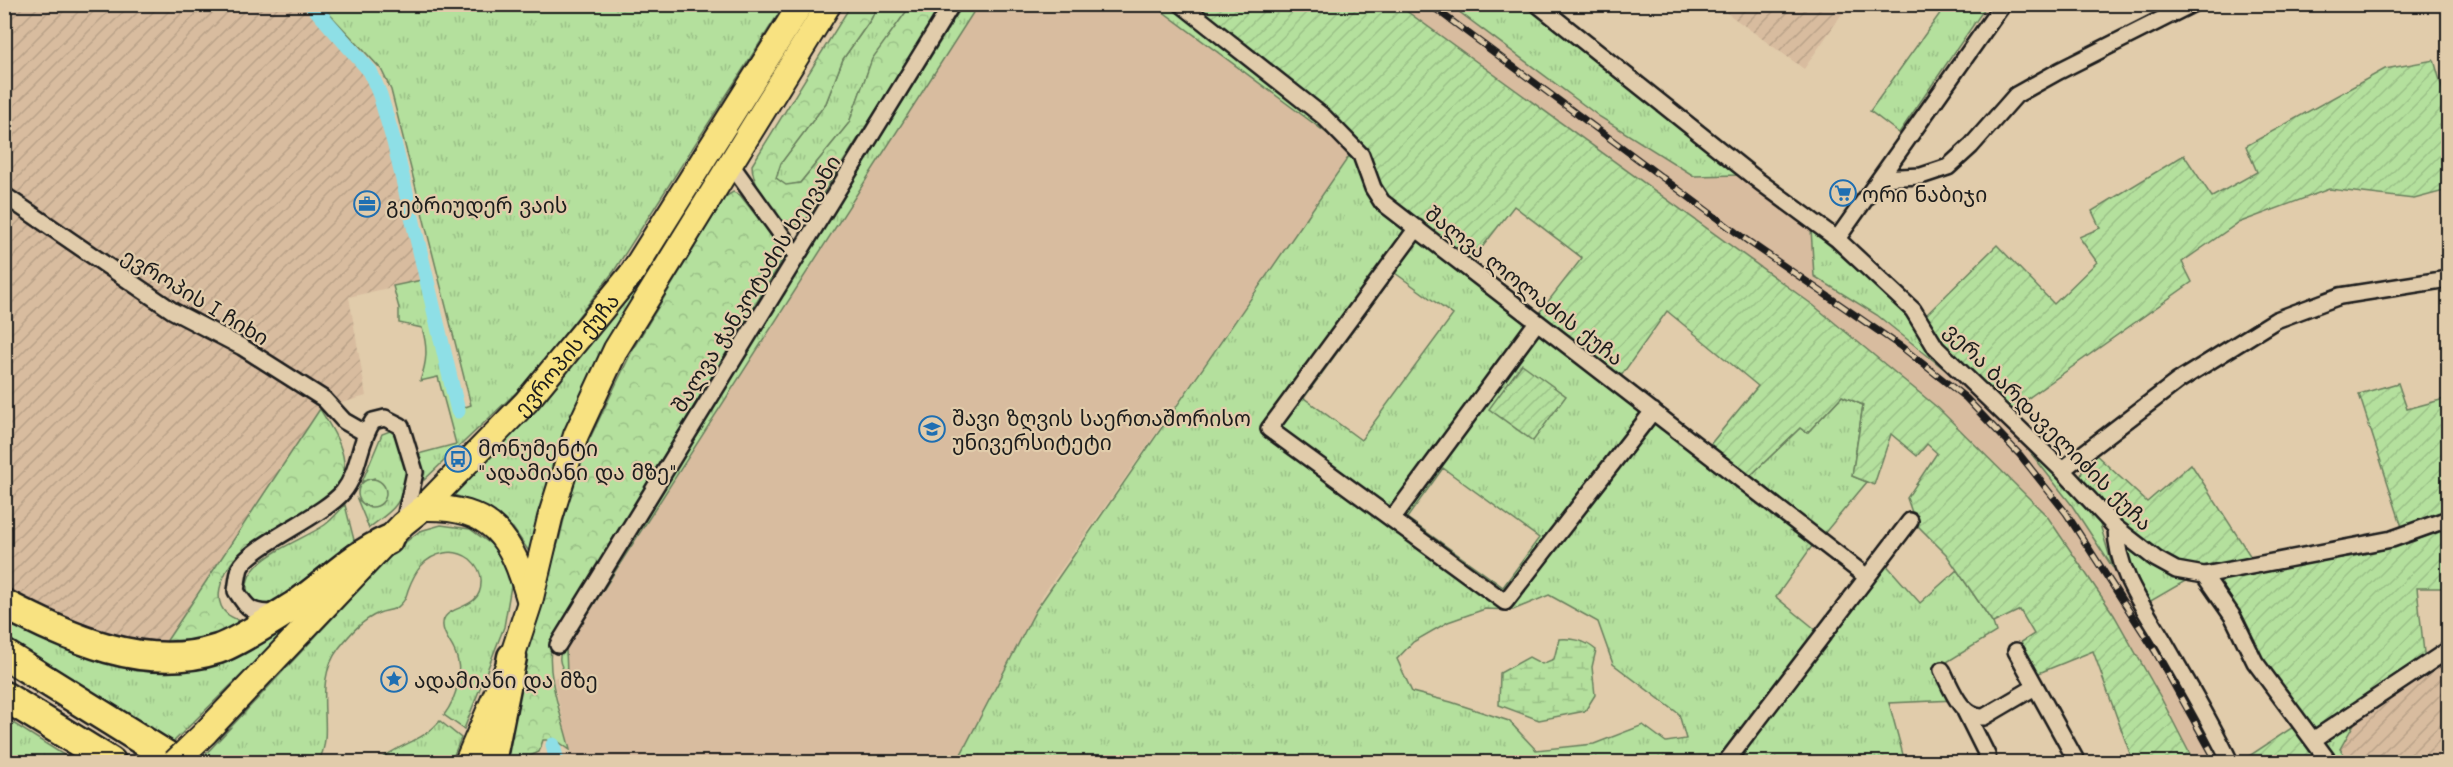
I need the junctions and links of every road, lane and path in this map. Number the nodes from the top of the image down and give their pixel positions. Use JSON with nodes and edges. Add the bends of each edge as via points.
{"nodes":[{"id":1,"x":801,"y":4,"type":"edge"},
{"id":2,"x":829,"y":4,"type":"edge"},
{"id":3,"x":952,"y":4,"type":"edge"},
{"id":4,"x":1181,"y":4,"type":"edge"},
{"id":5,"x":1537,"y":4,"type":"edge"},
{"id":6,"x":2002,"y":4,"type":"edge"},
{"id":7,"x":2192,"y":4,"type":"edge"},
{"id":8,"x":730,"y":163,"type":"junction"},
{"id":9,"x":1880,"y":178,"type":"junction"},
{"id":10,"x":4,"y":195,"type":"edge"},
{"id":11,"x":1417,"y":228,"type":"junction"},
{"id":12,"x":1838,"y":239,"type":"junction"},
{"id":13,"x":796,"y":255,"type":"junction"},
{"id":14,"x":2448,"y":279,"type":"edge"},
{"id":15,"x":1537,"y":322,"type":"junction"},
{"id":16,"x":1653,"y":411,"type":"junction"},
{"id":17,"x":365,"y":433,"type":"junction"},
{"id":18,"x":2062,"y":470,"type":"junction"},
{"id":19,"x":423,"y":508,"type":"junction"},
{"id":20,"x":1392,"y":519,"type":"junction"},
{"id":21,"x":2448,"y":519,"type":"edge"},
{"id":22,"x":1910,"y":521,"type":"dead end"},
{"id":23,"x":2116,"y":528,"type":"junction"},
{"id":24,"x":395,"y":532,"type":"junction"},
{"id":25,"x":2204,"y":575,"type":"junction"},
{"id":26,"x":1867,"y":577,"type":"junction"},
{"id":27,"x":530,"y":602,"type":"junction"},
{"id":28,"x":4,"y":604,"type":"edge"},
{"id":29,"x":279,"y":613,"type":"junction"},
{"id":30,"x":558,"y":645,"type":"dead end"},
{"id":31,"x":2448,"y":650,"type":"edge"},
{"id":32,"x":2016,"y":651,"type":"dead end"},
{"id":33,"x":4,"y":654,"type":"edge"},
{"id":34,"x":512,"y":657,"type":"junction"},
{"id":35,"x":1942,"y":670,"type":"dead end"},
{"id":36,"x":2035,"y":687,"type":"junction"},
{"id":37,"x":4,"y":696,"type":"edge"},
{"id":38,"x":1965,"y":711,"type":"junction"},
{"id":39,"x":2313,"y":740,"type":"junction"},
{"id":40,"x":111,"y":762,"type":"edge"},
{"id":41,"x":176,"y":762,"type":"edge"},
{"id":42,"x":467,"y":762,"type":"edge"},
{"id":43,"x":491,"y":762,"type":"edge"},
{"id":44,"x":1726,"y":762,"type":"edge"},
{"id":45,"x":1988,"y":762,"type":"edge"},
{"id":46,"x":2077,"y":762,"type":"edge"},
{"id":47,"x":2230,"y":762,"type":"edge"},
{"id":48,"x":2330,"y":762,"type":"edge"}],
"edges":[{"from":1,"to":19,"type":"main road","name":"ევროპის ქუჩა","via":[[632,273],[526,402]]},
{"from":2,"to":8,"type":"main road","name":"ევროპის ქუჩა"},
{"from":3,"to":13,"type":"street","name":"შალვა ჭანკოტაძის ხეივანი"},
{"from":4,"to":11,"type":"street","name":"შალვა ლოლაძის ქუჩა","via":[[1324,117],[1361,155],[1382,201]]},
{"from":5,"to":12,"type":"street","name":"ვერა ბარდაველიძის ქუჩა"},
{"from":6,"to":9,"type":"street"},
{"from":7,"to":9,"type":"street","via":[[2016,95],[1948,167],[1921,176]]},
{"from":8,"to":13,"type":"street"},
{"from":8,"to":27,"type":"main road","name":"ევროპის ქუჩა","via":[[616,349],[576,435],[550,518]]},
{"from":9,"to":12,"type":"street"},
{"from":10,"to":17,"type":"street","name":"ევროპის I ჩიხი","via":[[173,311],[242,347],[324,399],[344,421]]},
{"from":11,"to":15,"type":"street","name":"შალვა ლოლაძის ქუჩა"},
{"from":11,"to":20,"type":"street","via":[[1269,429]]},
{"from":12,"to":18,"type":"street","name":"ვერა ბარდაველიძის ქუჩა","via":[[1913,310],[1936,348]]},
{"from":13,"to":30,"type":"street","name":"შალვა ჭანკოტაძის ხეივანი"},
{"from":14,"to":18,"type":"street","via":[[2340,296],[2276,320],[2178,381]]},
{"from":15,"to":16,"type":"street","name":"შალვა ლოლაძის ქუჩა"},
{"from":15,"to":20,"type":"street"},
{"from":16,"to":20,"type":"street","via":[[1505,602]]},
{"from":16,"to":26,"type":"street","name":"შალვა ლოლაძის ქუჩა"},
{"from":17,"to":24,"type":"street","via":[[373,421],[386,418],[400,426],[415,472]]},
{"from":17,"to":29,"type":"street","via":[[357,467],[343,492],[254,553],[240,567],[236,591],[245,605],[255,613]]},
{"from":18,"to":23,"type":"street","name":"ვერა ბარდაველიძის ქუჩა"},
{"from":19,"to":24,"type":"main road","name":"ევროპის ქუჩა"},
{"from":19,"to":27,"type":"main road","via":[[449,507],[474,514],[495,529],[512,549]]},
{"from":21,"to":25,"type":"street","via":[[2392,539]]},
{"from":22,"to":26,"type":"street"},
{"from":23,"to":25,"type":"street","name":"ვერა ბარდაველიძის ქუჩა","via":[[2176,570]]},
{"from":23,"to":47,"type":"street","via":[[2116,546],[2128,580]]},
{"from":24,"to":29,"type":"highway"},
{"from":24,"to":41,"type":"main road","name":"ევროპის ქუჩა","bridge":true},
{"from":25,"to":39,"type":"street","via":[[2233,617],[2255,662]]},
{"from":26,"to":44,"type":"street"},
{"from":27,"to":34,"type":"main road","name":"ევროპის ქუჩა"},
{"from":28,"to":29,"type":"highway","via":[[89,643],[142,657],[186,657],[221,649]]},
{"from":31,"to":39,"type":"street"},
{"from":32,"to":36,"type":"street"},
{"from":33,"to":41,"type":"highway"},
{"from":34,"to":42,"type":"main road","name":"ევროპის ქუჩა"},
{"from":34,"to":43,"type":"highway"},
{"from":35,"to":38,"type":"street"},
{"from":36,"to":38,"type":"street","via":[[1984,717],[1976,718]]},
{"from":36,"to":46,"type":"street"},
{"from":37,"to":40,"type":"highway"},
{"from":38,"to":45,"type":"street"},
{"from":39,"to":48,"type":"street"}]}
